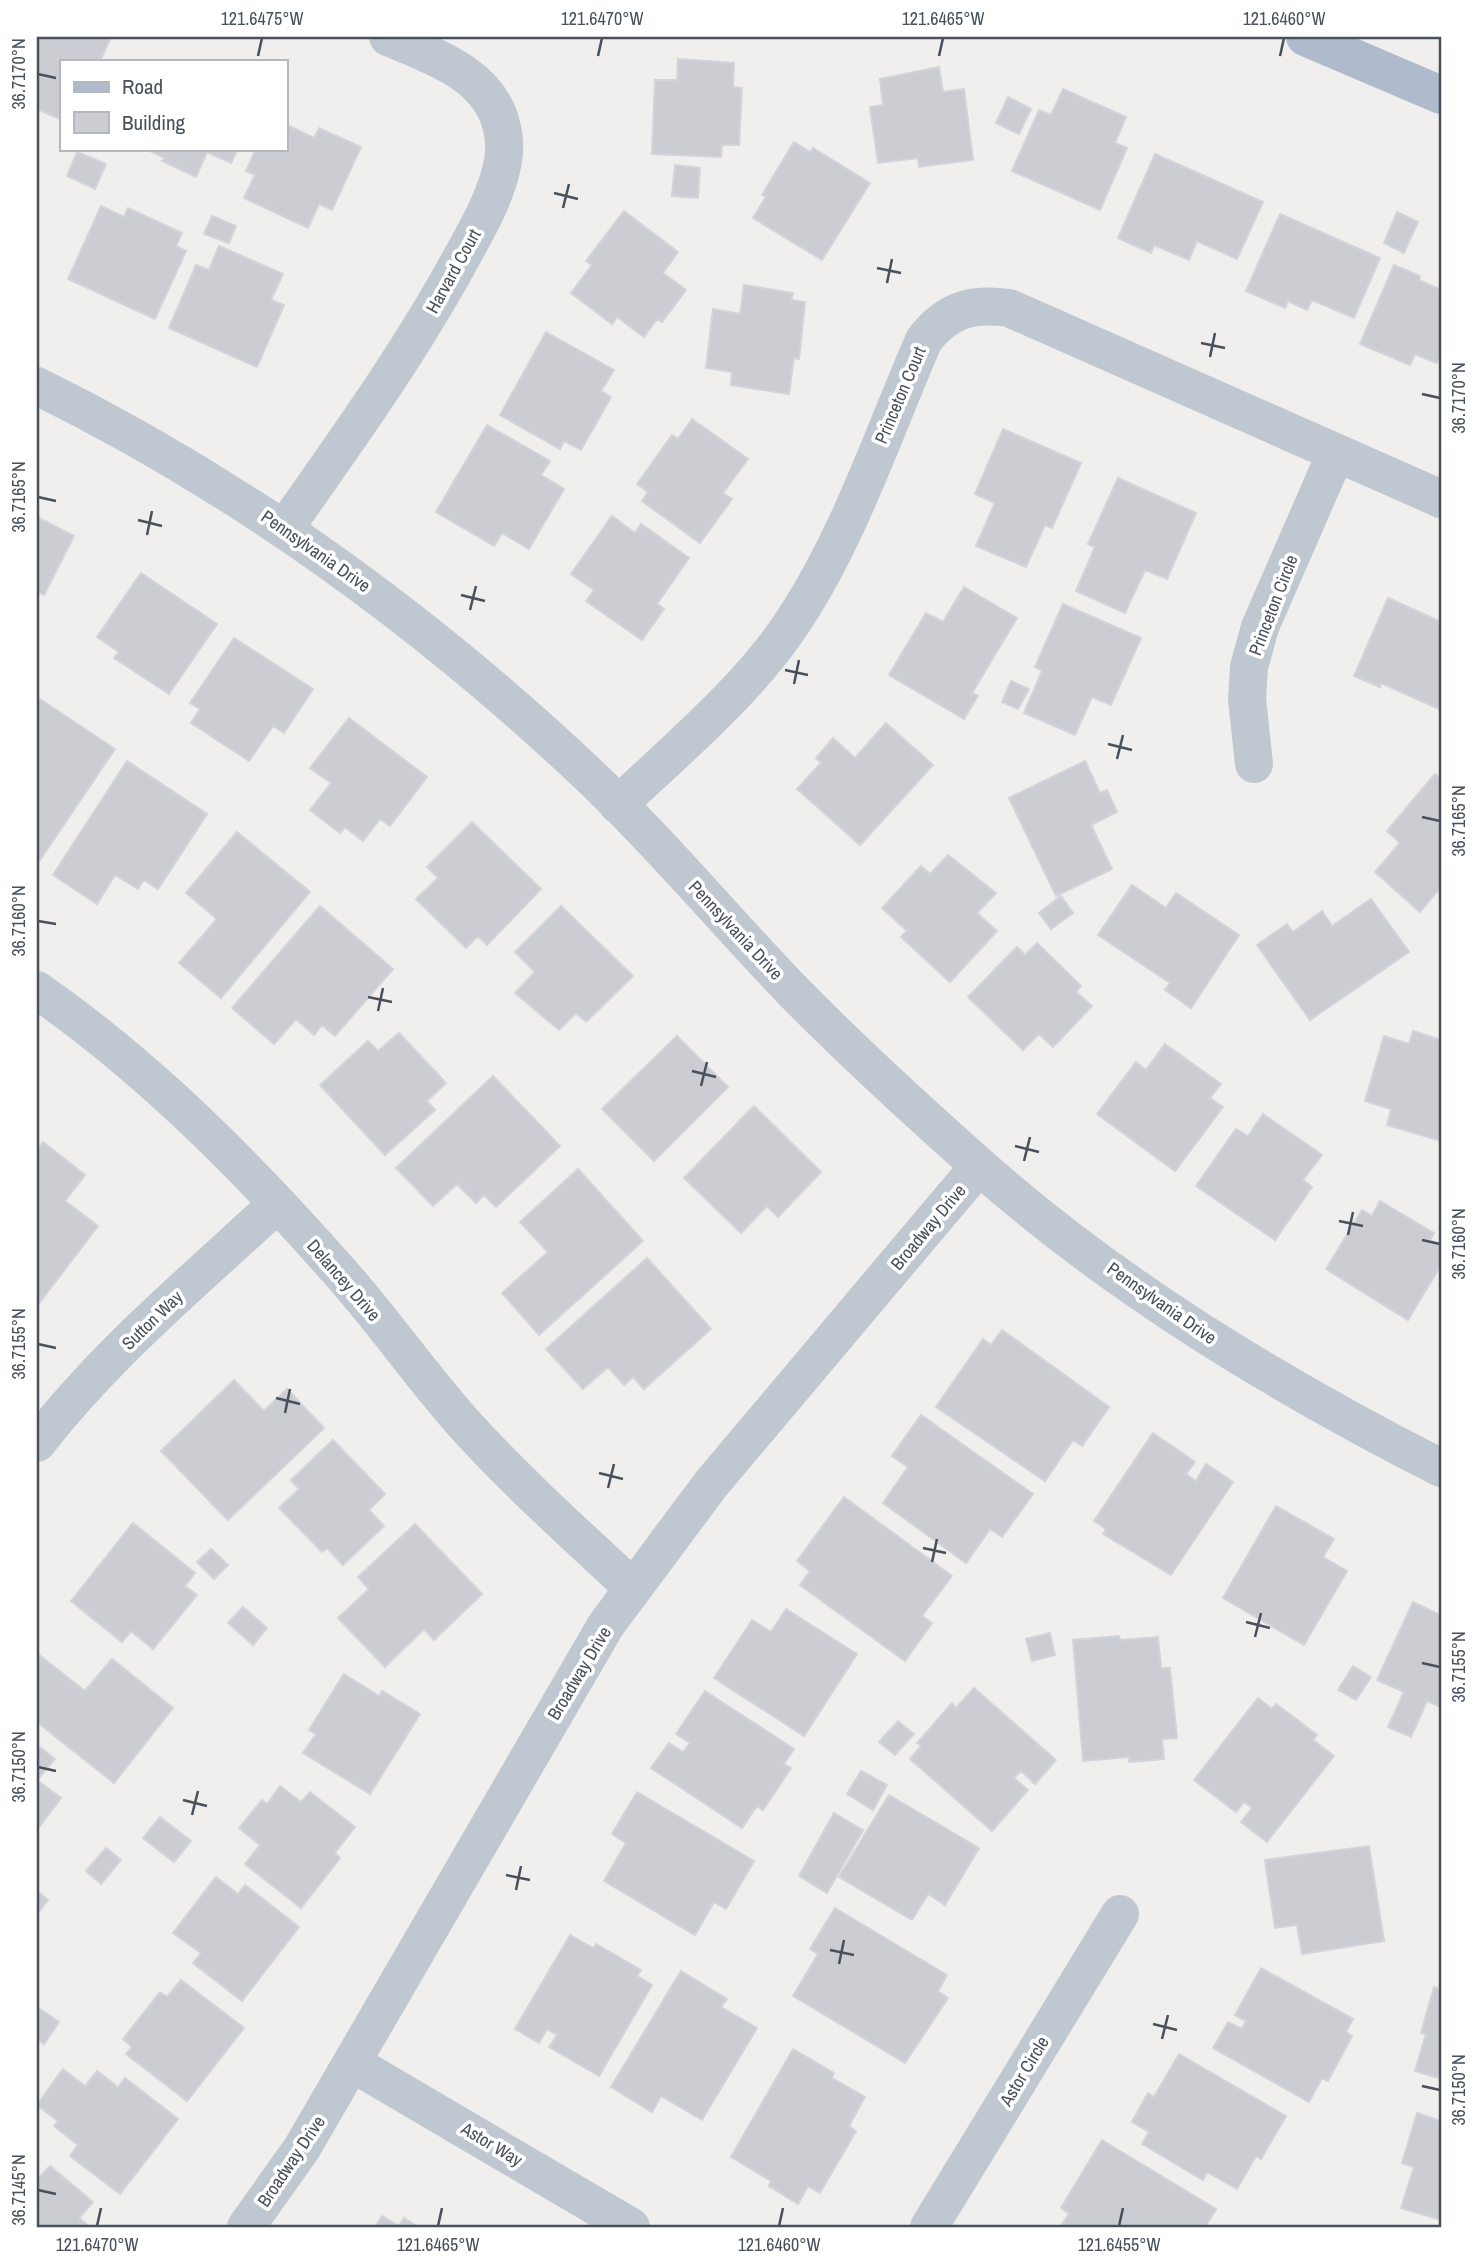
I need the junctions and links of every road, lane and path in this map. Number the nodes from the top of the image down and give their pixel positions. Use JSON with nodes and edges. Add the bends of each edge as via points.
{"nodes":[{"id":1,"x":388,"y":37,"type":"edge"},
{"id":2,"x":1305,"y":37,"type":"edge"},
{"id":3,"x":1441,"y":95,"type":"edge"},
{"id":4,"x":37,"y":386,"type":"edge"},
{"id":5,"x":1336,"y":453,"type":"junction"},
{"id":6,"x":1441,"y":499,"type":"edge"},
{"id":7,"x":285,"y":528,"type":"junction"},
{"id":8,"x":1254,"y":764,"type":"dead end"},
{"id":9,"x":618,"y":805,"type":"junction"},
{"id":10,"x":37,"y":990,"type":"edge"},
{"id":11,"x":979,"y":1166,"type":"junction"},
{"id":12,"x":276,"y":1205,"type":"junction"},
{"id":13,"x":37,"y":1443,"type":"edge"},
{"id":14,"x":1441,"y":1468,"type":"edge"},
{"id":15,"x":633,"y":1588,"type":"junction"},
{"id":16,"x":1120,"y":1914,"type":"dead end"},
{"id":17,"x":352,"y":2063,"type":"junction"},
{"id":18,"x":246,"y":2227,"type":"edge"},
{"id":19,"x":631,"y":2227,"type":"edge"},
{"id":20,"x":929,"y":2227,"type":"edge"}],
"edges":[{"from":1,"to":7,"type":"street","name":"Harvard Court","via":[[456,67],[475,82],[501,123],[504,158],[479,223],[434,308]]},
{"from":2,"to":3,"type":"main road"},
{"from":4,"to":7,"type":"street","name":"Pennsylvania Drive","via":[[168,455]]},
{"from":5,"to":6,"type":"street","name":"Princeton Court"},
{"from":5,"to":8,"type":"street","name":"Princeton Circle","via":[[1260,627],[1249,667],[1247,699]]},
{"from":5,"to":9,"type":"street","name":"Princeton Court","via":[[1009,308],[971,306],[950,314],[924,340],[839,540],[793,622],[707,720]]},
{"from":7,"to":9,"type":"street","name":"Pennsylvania Drive","via":[[449,650]]},
{"from":9,"to":11,"type":"street","name":"Pennsylvania Drive","via":[[792,989]]},
{"from":10,"to":12,"type":"street","name":"Delancey Drive","via":[[143,1073]]},
{"from":11,"to":14,"type":"street","name":"Pennsylvania Drive","via":[[1123,1277],[1222,1344],[1303,1394]]},
{"from":11,"to":15,"type":"street","name":"Broadway Drive","via":[[711,1484]]},
{"from":12,"to":13,"type":"street","name":"Sutton Way","via":[[158,1313]]},
{"from":12,"to":15,"type":"street","name":"Delancey Drive","via":[[339,1271],[465,1425]]},
{"from":15,"to":17,"type":"street","name":"Broadway Drive","via":[[572,1683]]},
{"from":16,"to":20,"type":"street","name":"Astor Circle"},
{"from":17,"to":18,"type":"street","name":"Broadway Drive","via":[[302,2148]]},
{"from":17,"to":19,"type":"street","name":"Astor Way"}]}
